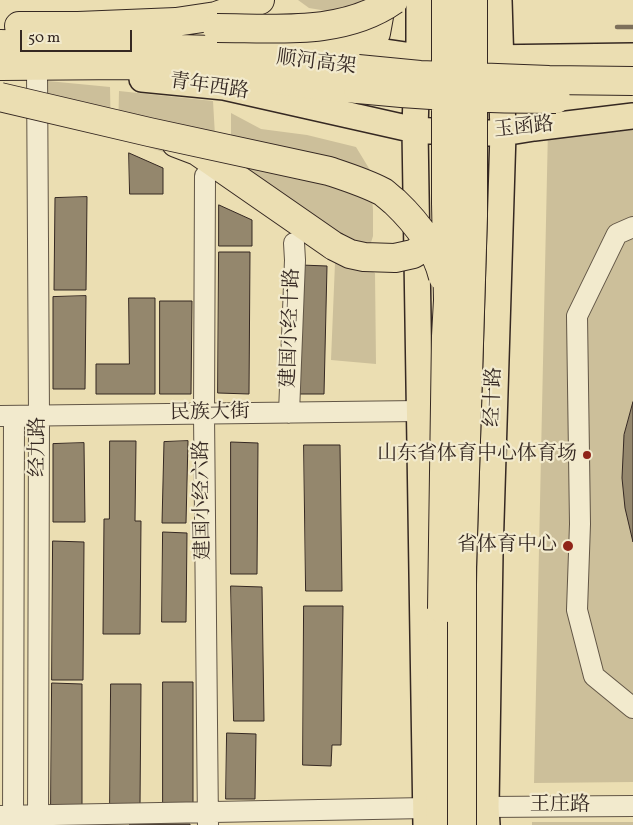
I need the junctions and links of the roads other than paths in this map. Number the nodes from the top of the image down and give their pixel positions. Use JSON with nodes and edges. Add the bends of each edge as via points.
{"nodes":[{"id":1,"x":260,"y":0,"type":"edge"},
{"id":2,"x":382,"y":0,"type":"edge"},
{"id":3,"x":394,"y":0,"type":"edge"},
{"id":4,"x":419,"y":0,"type":"edge"},
{"id":5,"x":446,"y":0,"type":"edge"},
{"id":6,"x":472,"y":0,"type":"edge"},
{"id":7,"x":499,"y":0,"type":"edge"},
{"id":8,"x":0,"y":26,"type":"edge"},
{"id":9,"x":78,"y":26,"type":"junction"},
{"id":10,"x":0,"y":35,"type":"edge"},
{"id":11,"x":0,"y":44,"type":"edge"},
{"id":12,"x":358,"y":48,"type":"junction"},
{"id":13,"x":633,"y":56,"type":"edge"},
{"id":14,"x":419,"y":57,"type":"junction"},
{"id":15,"x":501,"y":58,"type":"junction"},
{"id":16,"x":0,"y":66,"type":"edge"},
{"id":17,"x":37,"y":69,"type":"junction"},
{"id":18,"x":0,"y":71,"type":"edge"},
{"id":19,"x":633,"y":81,"type":"edge"},
{"id":20,"x":0,"y":97,"type":"edge"},
{"id":21,"x":633,"y":98,"type":"edge"},
{"id":22,"x":633,"y":116,"type":"edge"},
{"id":23,"x":415,"y":130,"type":"junction"},
{"id":24,"x":148,"y":132,"type":"junction"},
{"id":25,"x":503,"y":133,"type":"junction"},
{"id":26,"x":205,"y":176,"type":"dead end"},
{"id":27,"x":474,"y":176,"type":"junction"},
{"id":28,"x":633,"y":227,"type":"edge"},
{"id":29,"x":294,"y":243,"type":"dead end"},
{"id":30,"x":448,"y":300,"type":"junction"},
{"id":31,"x":419,"y":368,"type":"junction"},
{"id":32,"x":496,"y":368,"type":"junction"},
{"id":33,"x":419,"y":411,"type":"junction"},
{"id":34,"x":289,"y":413,"type":"junction"},
{"id":35,"x":204,"y":414,"type":"junction"},
{"id":36,"x":7,"y":416,"type":"edge"},
{"id":37,"x":40,"y":416,"type":"junction"},
{"id":38,"x":39,"y":600,"type":"junction"},
{"id":39,"x":7,"y":601,"type":"edge"},
{"id":40,"x":633,"y":708,"type":"edge"},
{"id":41,"x":633,"y":806,"type":"edge"},
{"id":42,"x":487,"y":816,"type":"edge"},
{"id":43,"x":9,"y":819,"type":"edge"},
{"id":44,"x":119,"y":819,"type":"edge"},
{"id":45,"x":208,"y":819,"type":"edge"},
{"id":46,"x":38,"y":820,"type":"edge"},
{"id":47,"x":431,"y":820,"type":"edge"},
{"id":48,"x":462,"y":825,"type":"edge"}],
"edges":[{"from":1,"to":9,"type":"highway","via":[[216,16],[176,22]]},
{"from":2,"to":12,"type":"highway","via":[[376,32]]},
{"from":3,"to":9,"type":"highway","bridge":true,"via":[[360,17],[314,27]]},
{"from":4,"to":14,"type":"main road"},
{"from":5,"to":30,"type":"highway","bridge":true},
{"from":6,"to":27,"type":"highway","name":"经十路","bridge":true},
{"from":7,"to":15,"type":"main road","name":"经十路"},
{"from":8,"to":9,"type":"highway"},
{"from":10,"to":12,"type":"main road"},
{"from":11,"to":19,"type":"highway","name":"顺河高架","bridge":true,"via":[[214,50],[420,76]]},
{"from":12,"to":14,"type":"main road"},
{"from":13,"to":15,"type":"main road"},
{"from":14,"to":15,"type":"main road"},
{"from":14,"to":23,"type":"main road"},
{"from":15,"to":25,"type":"main road","name":"经十路"},
{"from":16,"to":21,"type":"highway","name":"顺河高架","bridge":true,"via":[[131,65],[414,94]]},
{"from":17,"to":18,"type":"main road","name":"青年西路"},
{"from":17,"to":23,"type":"main road","name":"青年西路","via":[[224,87]]},
{"from":17,"to":37,"type":"street","name":"经九路"},
{"from":20,"to":24,"type":"highway","bridge":true},
{"from":22,"to":25,"type":"main road","name":"玉函路"},
{"from":23,"to":25,"type":"main road","name":"玉函路"},
{"from":23,"to":31,"type":"main road"},
{"from":24,"to":27,"type":"highway","bridge":true,"via":[[197,151],[334,246],[364,257],[395,258],[413,254],[447,234],[460,221],[470,199]]},
{"from":24,"to":30,"type":"highway","bridge":true,"via":[[329,171],[384,193],[425,236],[440,266]]},
{"from":25,"to":32,"type":"main road","name":"经十路"},
{"from":26,"to":35,"type":"street","name":"建国小经六路"},
{"from":27,"to":48,"type":"highway","name":"经十路","bridge":true,"via":[[462,567]]},
{"from":28,"to":40,"type":"street","via":[[617,234],[577,316],[580,524],[577,610],[594,676]]},
{"from":29,"to":34,"type":"street","name":"建国小经十路"},
{"from":30,"to":47,"type":"highway","bridge":true,"via":[[442,609]]},
{"from":31,"to":32,"type":"main road","via":[[437,331],[452,320],[465,318],[484,329],[492,346]]},
{"from":31,"to":33,"type":"main road"},
{"from":32,"to":42,"type":"main road","name":"经十路"},
{"from":33,"to":34,"type":"street","name":"民族大街"},
{"from":33,"to":47,"type":"main road"},
{"from":34,"to":35,"type":"street","name":"民族大街"},
{"from":35,"to":37,"type":"street","name":"民族大街"},
{"from":35,"to":45,"type":"street","name":"建国小经六路"},
{"from":36,"to":37,"type":"street","name":"民族大街"},
{"from":36,"to":39,"type":"street"},
{"from":37,"to":38,"type":"street","name":"经九路"},
{"from":38,"to":39,"type":"street"},
{"from":38,"to":46,"type":"street","name":"经九路"},
{"from":39,"to":43,"type":"street"},
{"from":41,"to":42,"type":"street","name":"王庄路"},
{"from":43,"to":46,"type":"street"},
{"from":44,"to":45,"type":"street"},
{"from":44,"to":46,"type":"street"},
{"from":45,"to":47,"type":"street"}]}
